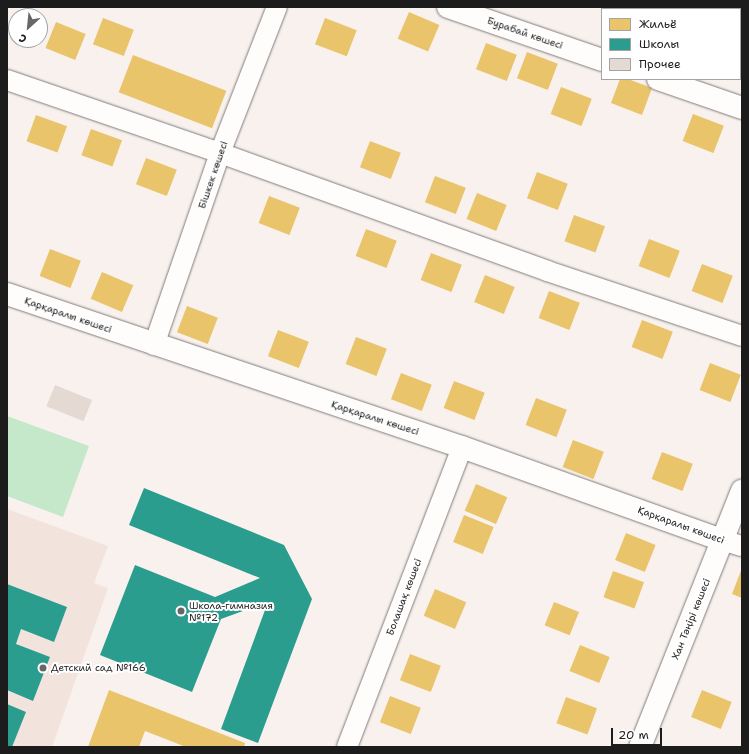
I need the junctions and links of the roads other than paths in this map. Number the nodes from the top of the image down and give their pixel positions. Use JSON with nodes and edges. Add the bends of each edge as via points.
{"nodes":[{"id":1,"x":277,"y":7,"type":"edge"},
{"id":2,"x":448,"y":7,"type":"edge"},
{"id":3,"x":601,"y":60,"type":"edge"},
{"id":4,"x":7,"y":80,"type":"edge"},
{"id":5,"x":661,"y":80,"type":"edge"},
{"id":6,"x":742,"y":108,"type":"edge"},
{"id":7,"x":220,"y":153,"type":"junction"},
{"id":8,"x":7,"y":294,"type":"edge"},
{"id":9,"x":742,"y":336,"type":"edge"},
{"id":10,"x":154,"y":345,"type":"junction"},
{"id":11,"x":462,"y":447,"type":"junction"},
{"id":12,"x":742,"y":491,"type":"edge"},
{"id":13,"x":732,"y":543,"type":"edge"},
{"id":14,"x":347,"y":747,"type":"edge"},
{"id":15,"x":640,"y":747,"type":"edge"}],
"edges":[{"from":1,"to":7,"type":"street","name":"Бішкек көшесі"},
{"from":2,"to":3,"type":"street","name":"Бурабай көшесі"},
{"from":4,"to":7,"type":"street"},
{"from":5,"to":6,"type":"street"},
{"from":7,"to":9,"type":"street","via":[[540,268]]},
{"from":7,"to":10,"type":"street","name":"Бішкек көшесі"},
{"from":8,"to":10,"type":"street","name":"Қарқаралы көшесі"},
{"from":10,"to":11,"type":"street","name":"Қарқаралы көшесі"},
{"from":11,"to":13,"type":"street","name":"Қарқаралы көшесі"},
{"from":11,"to":14,"type":"street","name":"Болашақ көшесі"},
{"from":12,"to":13,"type":"street","name":"Хан Тәңірі көшесі"},
{"from":13,"to":15,"type":"street","name":"Хан Тәңірі көшесі"}]}
